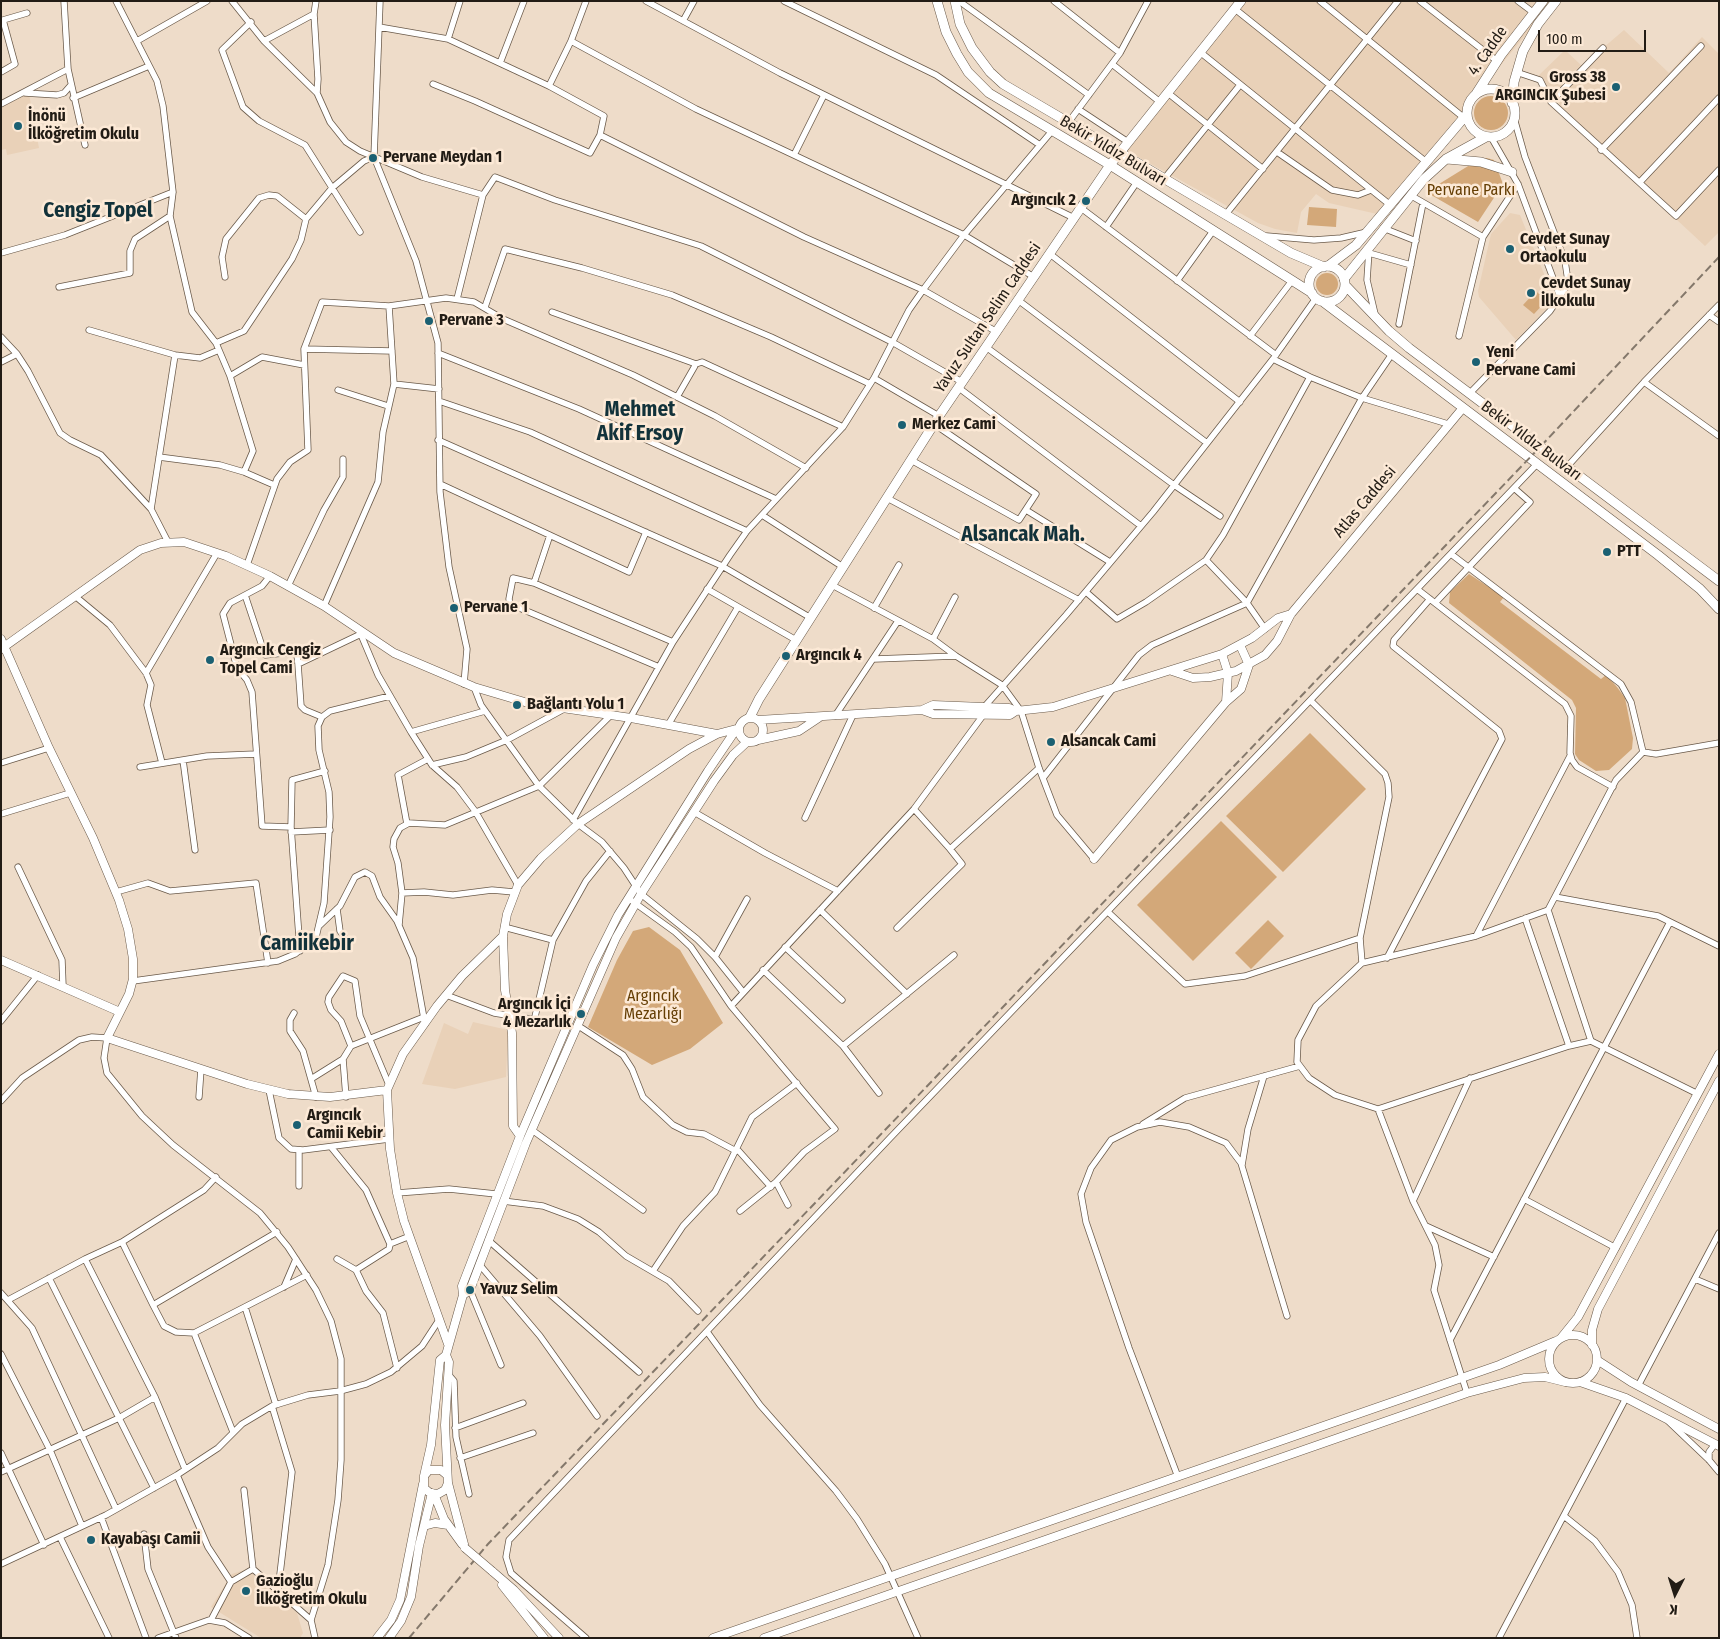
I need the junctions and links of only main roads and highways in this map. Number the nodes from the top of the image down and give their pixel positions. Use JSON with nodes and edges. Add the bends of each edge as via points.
{"nodes":[{"id":1,"x":938,"y":1,"type":"edge"},
{"id":2,"x":955,"y":1,"type":"edge"},
{"id":3,"x":1543,"y":1,"type":"edge"},
{"id":4,"x":1556,"y":1,"type":"edge"},
{"id":5,"x":1238,"y":5,"type":"edge"},
{"id":6,"x":1476,"y":95,"type":"junction"},
{"id":7,"x":1512,"y":103,"type":"junction"},
{"id":8,"x":1465,"y":115,"type":"junction"},
{"id":9,"x":1489,"y":137,"type":"junction"},
{"id":10,"x":1119,"y":153,"type":"junction"},
{"id":11,"x":1446,"y":160,"type":"junction"},
{"id":12,"x":1110,"y":165,"type":"junction"},
{"id":13,"x":1512,"y":172,"type":"road end"},
{"id":14,"x":1326,"y":267,"type":"junction"},
{"id":15,"x":1345,"y":282,"type":"junction"},
{"id":16,"x":1317,"y":298,"type":"junction"},
{"id":17,"x":1719,"y":580,"type":"edge"},
{"id":18,"x":1719,"y":609,"type":"edge"},
{"id":19,"x":754,"y":718,"type":"road end"}],
"edges":[{"from":1,"to":12,"type":"main road","name":"Bekir Yıldız Bulvarı","via":[[951,43],[975,80],[997,99]]},
{"from":2,"to":10,"type":"main road","name":"Bekir Yıldız Bulvarı","via":[[965,36],[990,72],[1011,89]]},
{"from":3,"to":6,"type":"main road","name":"4. Cadde","via":[[1497,61]]},
{"from":4,"to":7,"type":"main road","name":"4. Cadde","via":[[1531,34],[1516,72]]},
{"from":5,"to":10,"type":"main road","name":"Yavuz Sultan Selim Caddesi"},
{"from":6,"to":7,"type":"main road","via":[[1485,90],[1496,90]]},
{"from":6,"to":8,"type":"main road"},
{"from":7,"to":9,"type":"main road","via":[[1514,118],[1506,132]]},
{"from":8,"to":9,"type":"main road","via":[[1472,129]]},
{"from":8,"to":14,"type":"main road","via":[[1356,245]]},
{"from":9,"to":11,"type":"main road"},
{"from":10,"to":12,"type":"main road","name":"Yavuz Sultan Selim Caddesi"},
{"from":10,"to":14,"type":"main road","name":"Bekir Yıldız Bulvarı","via":[[1261,235]]},
{"from":11,"to":13,"type":"main road","via":[[1481,162]]},
{"from":11,"to":15,"type":"main road","via":[[1431,171],[1410,195]]},
{"from":12,"to":16,"type":"main road","name":"Bekir Yıldız Bulvarı"},
{"from":12,"to":19,"type":"main road","name":"Yavuz Sultan Selim Caddesi","via":[[911,460],[796,640]]},
{"from":14,"to":15,"type":"main road","via":[[1336,269]]},
{"from":14,"to":16,"type":"main road","via":[[1316,270],[1311,277],[1309,285]]},
{"from":15,"to":16,"type":"main road","via":[[1338,298],[1331,302]]},
{"from":15,"to":17,"type":"main road","name":"Bekir Yıldız Bulvarı","via":[[1378,321],[1409,348]]},
{"from":16,"to":18,"type":"main road","name":"Bekir Yıldız Bulvarı","via":[[1658,555]]}]}
